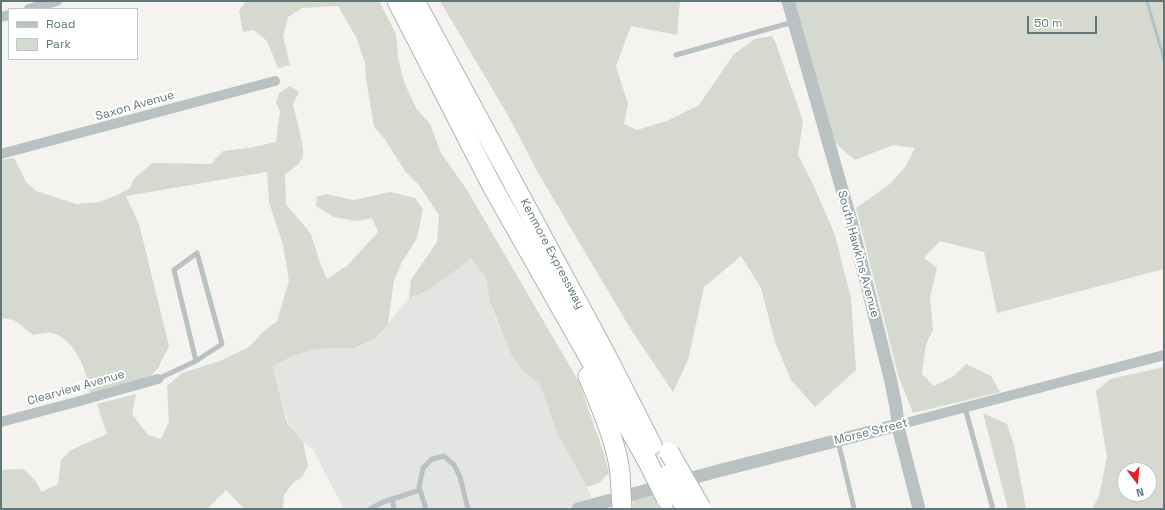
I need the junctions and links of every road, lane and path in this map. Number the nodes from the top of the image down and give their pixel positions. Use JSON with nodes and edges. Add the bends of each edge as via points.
{"nodes":[{"id":1,"x":57,"y":1,"type":"edge"},
{"id":2,"x":397,"y":1,"type":"edge"},
{"id":3,"x":416,"y":1,"type":"edge"},
{"id":4,"x":788,"y":1,"type":"edge"},
{"id":5,"x":32,"y":8,"type":"edge"},
{"id":6,"x":793,"y":22,"type":"junction"},
{"id":7,"x":676,"y":55,"type":"dead end"},
{"id":8,"x":275,"y":81,"type":"dead end"},
{"id":9,"x":1,"y":154,"type":"edge"},
{"id":10,"x":552,"y":292,"type":"junction"},
{"id":11,"x":1164,"y":355,"type":"edge"},
{"id":12,"x":196,"y":361,"type":"junction"},
{"id":13,"x":158,"y":378,"type":"joint"},
{"id":14,"x":965,"y":408,"type":"junction"},
{"id":15,"x":1,"y":422,"type":"edge"},
{"id":16,"x":898,"y":425,"type":"junction"},
{"id":17,"x":838,"y":440,"type":"junction"},
{"id":18,"x":658,"y":456,"type":"junction"},
{"id":19,"x":420,"y":490,"type":"junction"},
{"id":20,"x":392,"y":499,"type":"junction"},
{"id":21,"x":854,"y":508,"type":"dead end"},
{"id":22,"x":370,"y":509,"type":"edge"},
{"id":23,"x":394,"y":509,"type":"edge"},
{"id":24,"x":426,"y":509,"type":"edge"},
{"id":25,"x":468,"y":509,"type":"edge"},
{"id":26,"x":578,"y":509,"type":"edge"},
{"id":27,"x":622,"y":509,"type":"edge"},
{"id":28,"x":672,"y":509,"type":"edge"},
{"id":29,"x":696,"y":509,"type":"edge"},
{"id":30,"x":919,"y":509,"type":"edge"},
{"id":31,"x":993,"y":509,"type":"edge"}],
"edges":[{"from":1,"to":5,"type":"street"},
{"from":2,"to":10,"type":"highway","name":"Kenmore Expressway","via":[[492,186]]},
{"from":3,"to":18,"type":"highway","name":"Kenmore Expressway","via":[[531,216],[591,314]]},
{"from":4,"to":6,"type":"street","name":"South Hawkins Avenue"},
{"from":6,"to":7,"type":"lane"},
{"from":6,"to":16,"type":"street","name":"South Hawkins Avenue","via":[[851,221],[891,382]]},
{"from":8,"to":9,"type":"street","name":"Saxon Avenue"},
{"from":10,"to":18,"type":"highway"},
{"from":10,"to":27,"type":"highway","bridge":true,"via":[[604,416],[618,459]]},
{"from":11,"to":14,"type":"street","name":"Morse Street"},
{"from":12,"to":12,"type":"lane","via":[[174,270],[198,253],[222,344]]},
{"from":12,"to":13,"type":"lane"},
{"from":13,"to":15,"type":"street","name":"Clearview Avenue"},
{"from":14,"to":16,"type":"street","name":"Morse Street"},
{"from":14,"to":31,"type":"lane"},
{"from":16,"to":17,"type":"street","name":"Morse Street"},
{"from":16,"to":30,"type":"street","name":"South Hawkins Avenue"},
{"from":17,"to":21,"type":"lane"},
{"from":17,"to":26,"type":"street","name":"Morse Street"},
{"from":18,"to":28,"type":"highway","bridge":true},
{"from":18,"to":29,"type":"highway","bridge":true},
{"from":19,"to":20,"type":"lane"},
{"from":19,"to":24,"type":"lane"},
{"from":19,"to":25,"type":"lane","via":[[422,468],[432,459],[444,456],[454,465],[460,478]]},
{"from":20,"to":22,"type":"lane"},
{"from":20,"to":23,"type":"lane"}]}
